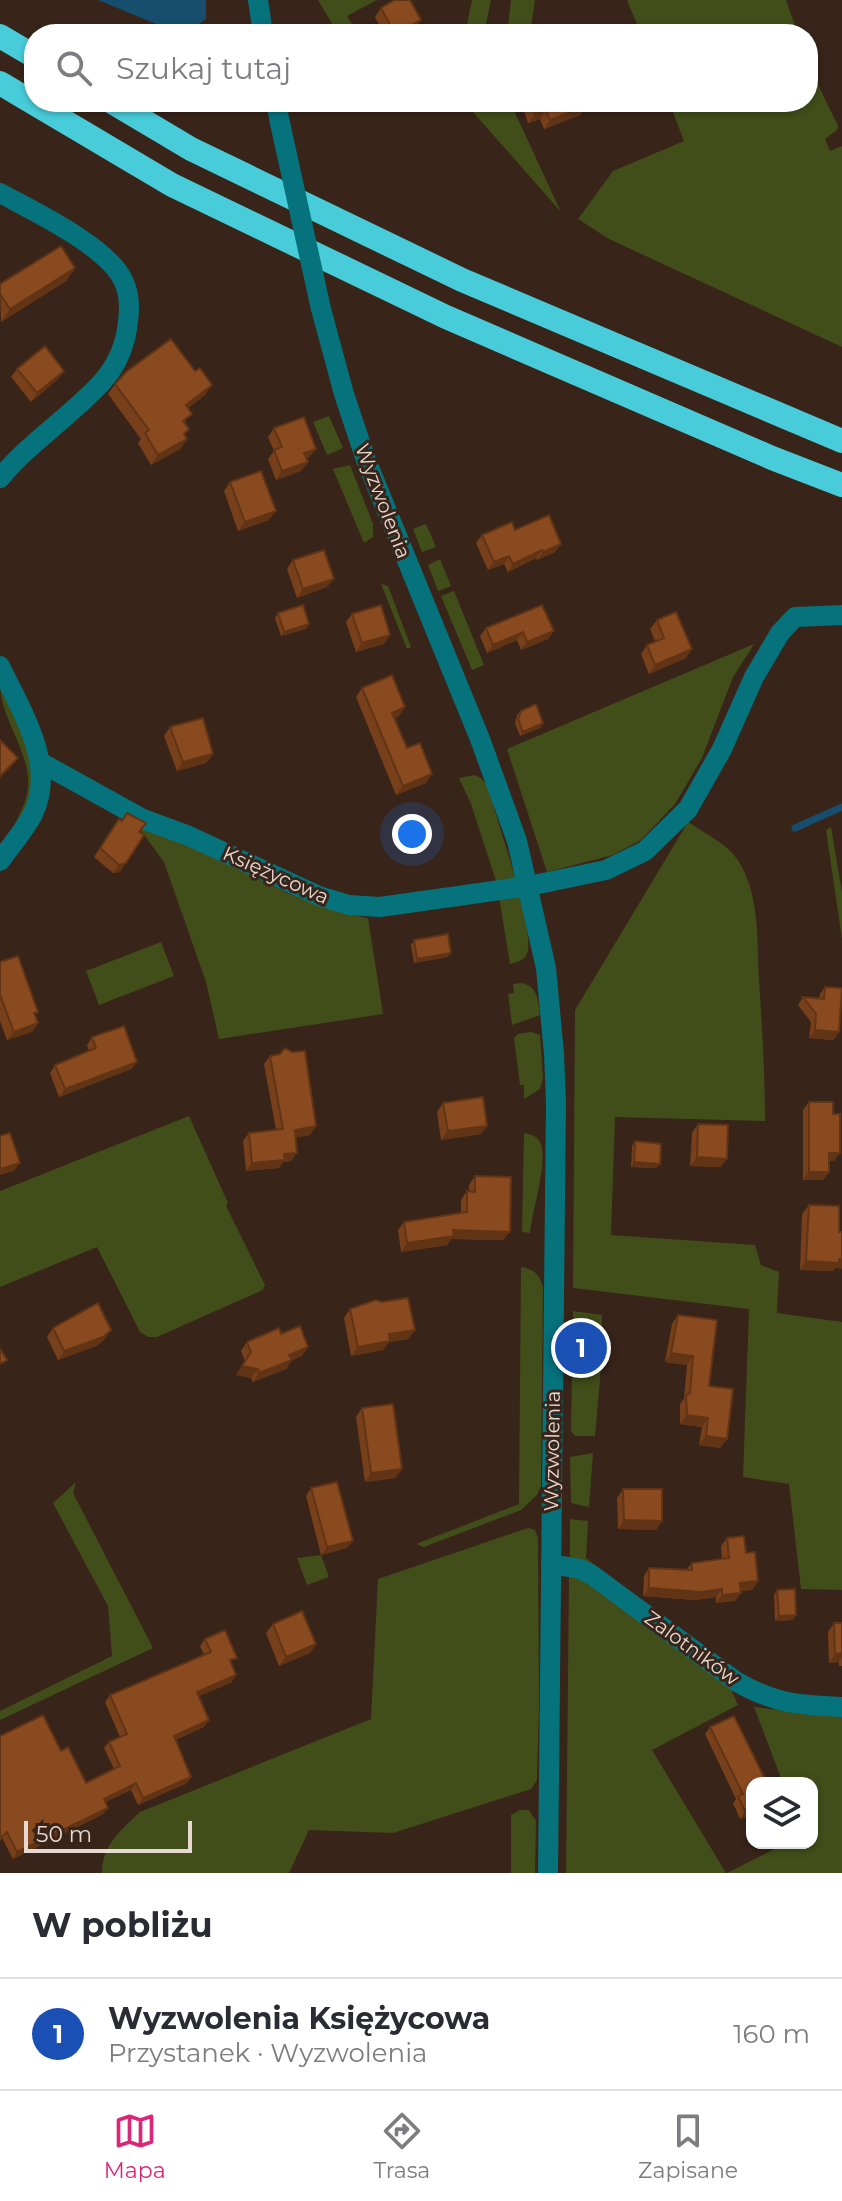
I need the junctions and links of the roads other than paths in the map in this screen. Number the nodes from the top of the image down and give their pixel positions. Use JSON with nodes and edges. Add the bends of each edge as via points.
{"nodes":[{"id":1,"x":258,"y":0,"type":"edge"},
{"id":2,"x":262,"y":24,"type":"edge"},
{"id":3,"x":0,"y":36,"type":"edge"},
{"id":4,"x":24,"y":50,"type":"edge"},
{"id":5,"x":0,"y":83,"type":"edge"},
{"id":6,"x":24,"y":97,"type":"edge"},
{"id":7,"x":49,"y":112,"type":"edge"},
{"id":8,"x":129,"y":112,"type":"edge"},
{"id":9,"x":278,"y":112,"type":"edge"},
{"id":10,"x":0,"y":193,"type":"edge"},
{"id":11,"x":842,"y":441,"type":"edge"},
{"id":12,"x":0,"y":478,"type":"edge"},
{"id":13,"x":842,"y":485,"type":"edge"},
{"id":14,"x":842,"y":615,"type":"edge"},
{"id":15,"x":0,"y":666,"type":"edge"},
{"id":16,"x":40,"y":762,"type":"junction"},
{"id":17,"x":0,"y":861,"type":"edge"},
{"id":18,"x":529,"y":886,"type":"junction"},
{"id":19,"x":551,"y":1564,"type":"junction"},
{"id":20,"x":842,"y":1707,"type":"edge"},
{"id":21,"x":548,"y":1873,"type":"edge"}],
"edges":[{"from":1,"to":2,"type":"street"},
{"from":3,"to":4,"type":"highway"},
{"from":5,"to":6,"type":"highway"},
{"from":7,"to":13,"type":"highway","via":[[172,185],[446,317]]},
{"from":8,"to":11,"type":"highway","via":[[191,149],[462,280]]},
{"from":9,"to":18,"type":"street","name":"Wyzwolenia","bridge":true,"via":[[344,394],[502,795]]},
{"from":10,"to":12,"type":"street","via":[[98,252],[123,278],[130,302],[117,361],[102,382]]},
{"from":14,"to":18,"type":"street","via":[[795,617],[780,633],[688,809],[645,851],[606,870]]},
{"from":15,"to":16,"type":"street"},
{"from":16,"to":17,"type":"street","via":[[37,803]]},
{"from":16,"to":18,"type":"street","name":"Księżycowa","via":[[143,819],[349,905],[380,907]]},
{"from":18,"to":19,"type":"street","name":"Wyzwolenia","via":[[550,996],[555,1077]]},
{"from":19,"to":20,"type":"street","name":"Zalotników","via":[[592,1575],[759,1694],[795,1705]]},
{"from":19,"to":21,"type":"street","name":"Wyzwolenia"}]}
